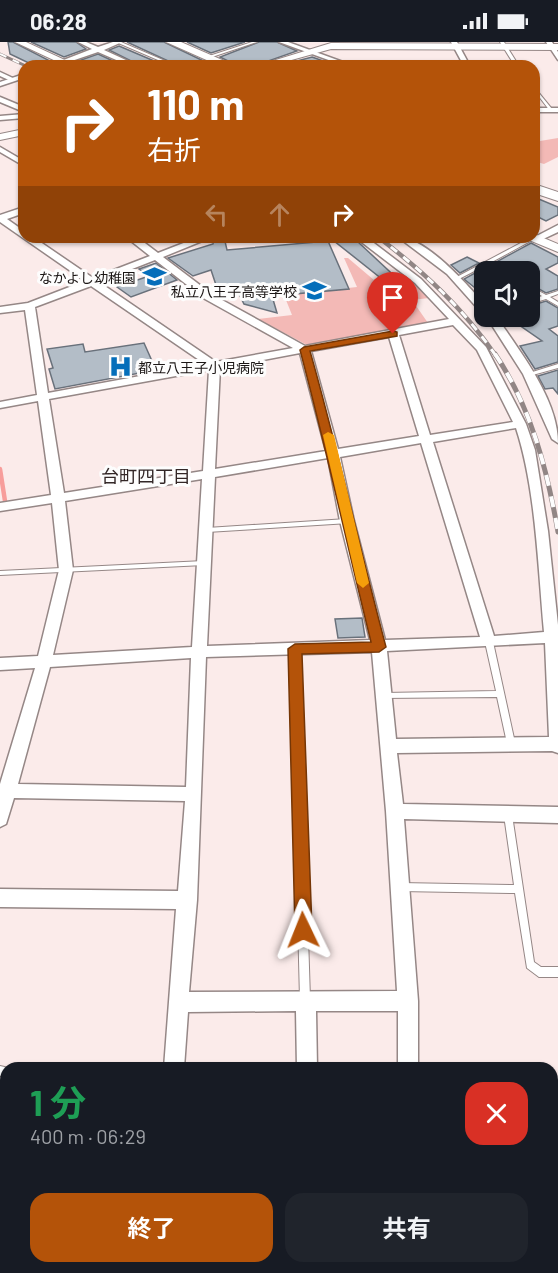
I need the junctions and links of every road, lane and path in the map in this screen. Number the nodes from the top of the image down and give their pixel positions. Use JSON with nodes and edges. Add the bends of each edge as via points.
{"nodes":[{"id":1,"x":20,"y":42,"type":"edge"},
{"id":2,"x":81,"y":42,"type":"edge"},
{"id":3,"x":119,"y":42,"type":"edge"},
{"id":4,"x":171,"y":42,"type":"edge"},
{"id":5,"x":255,"y":42,"type":"edge"},
{"id":6,"x":282,"y":42,"type":"edge"},
{"id":7,"x":333,"y":42,"type":"edge"},
{"id":8,"x":455,"y":44,"type":"edge"},
{"id":9,"x":503,"y":44,"type":"edge"},
{"id":10,"x":553,"y":46,"type":"edge"},
{"id":11,"x":324,"y":47,"type":"junction"},
{"id":12,"x":98,"y":49,"type":"junction"},
{"id":13,"x":309,"y":51,"type":"junction"},
{"id":14,"x":208,"y":57,"type":"junction"},
{"id":15,"x":558,"y":58,"type":"edge"},
{"id":16,"x":67,"y":60,"type":"joint"},
{"id":17,"x":123,"y":60,"type":"edge"},
{"id":18,"x":161,"y":60,"type":"edge"},
{"id":19,"x":215,"y":60,"type":"edge"},
{"id":20,"x":280,"y":60,"type":"edge"},
{"id":21,"x":334,"y":60,"type":"edge"},
{"id":22,"x":464,"y":60,"type":"edge"},
{"id":23,"x":512,"y":60,"type":"edge"},
{"id":24,"x":0,"y":74,"type":"edge"},
{"id":25,"x":18,"y":78,"type":"edge"},
{"id":26,"x":13,"y":80,"type":"junction"},
{"id":27,"x":0,"y":84,"type":"edge"},
{"id":28,"x":540,"y":94,"type":"edge"},
{"id":29,"x":0,"y":99,"type":"edge"},
{"id":30,"x":18,"y":107,"type":"edge"},
{"id":31,"x":555,"y":110,"type":"edge"},
{"id":32,"x":18,"y":116,"type":"edge"},
{"id":33,"x":0,"y":118,"type":"edge"},
{"id":34,"x":18,"y":133,"type":"edge"},
{"id":35,"x":0,"y":137,"type":"edge"},
{"id":36,"x":0,"y":149,"type":"edge"},
{"id":37,"x":18,"y":160,"type":"edge"},
{"id":38,"x":540,"y":190,"type":"edge"},
{"id":39,"x":558,"y":197,"type":"edge"},
{"id":40,"x":18,"y":212,"type":"edge"},
{"id":41,"x":0,"y":218,"type":"edge"},
{"id":42,"x":558,"y":228,"type":"edge"},
{"id":43,"x":18,"y":230,"type":"edge"},
{"id":44,"x":540,"y":236,"type":"edge"},
{"id":45,"x":540,"y":240,"type":"edge"},
{"id":46,"x":36,"y":243,"type":"edge"},
{"id":47,"x":138,"y":243,"type":"edge"},
{"id":48,"x":192,"y":243,"type":"edge"},
{"id":49,"x":368,"y":243,"type":"edge"},
{"id":50,"x":411,"y":243,"type":"edge"},
{"id":51,"x":525,"y":243,"type":"edge"},
{"id":52,"x":558,"y":248,"type":"edge"},
{"id":53,"x":156,"y":257,"type":"junction"},
{"id":54,"x":491,"y":261,"type":"edge"},
{"id":55,"x":474,"y":270,"type":"edge"},
{"id":56,"x":455,"y":279,"type":"junction"},
{"id":57,"x":90,"y":282,"type":"junction"},
{"id":58,"x":540,"y":292,"type":"edge"},
{"id":59,"x":558,"y":292,"type":"edge"},
{"id":60,"x":547,"y":296,"type":"junction"},
{"id":61,"x":474,"y":298,"type":"edge"},
{"id":62,"x":540,"y":299,"type":"edge"},
{"id":63,"x":558,"y":304,"type":"edge"},
{"id":64,"x":30,"y":306,"type":"junction"},
{"id":65,"x":0,"y":309,"type":"edge"},
{"id":66,"x":457,"y":321,"type":"junction"},
{"id":67,"x":499,"y":327,"type":"edge"},
{"id":68,"x":393,"y":334,"type":"junction"},
{"id":69,"x":304,"y":350,"type":"junction"},
{"id":70,"x":215,"y":366,"type":"junction"},
{"id":71,"x":558,"y":366,"type":"edge"},
{"id":72,"x":529,"y":374,"type":"junction"},
{"id":73,"x":44,"y":397,"type":"junction"},
{"id":74,"x":0,"y":405,"type":"edge"},
{"id":75,"x":520,"y":424,"type":"junction"},
{"id":76,"x":556,"y":424,"type":"edge"},
{"id":77,"x":427,"y":439,"type":"junction"},
{"id":78,"x":558,"y":439,"type":"edge"},
{"id":79,"x":333,"y":454,"type":"junction"},
{"id":80,"x":210,"y":474,"type":"junction"},
{"id":81,"x":58,"y":498,"type":"junction"},
{"id":82,"x":0,"y":507,"type":"edge"},
{"id":83,"x":347,"y":521,"type":"junction"},
{"id":84,"x":207,"y":530,"type":"junction"},
{"id":85,"x":204,"y":563,"type":"junction"},
{"id":86,"x":66,"y":570,"type":"junction"},
{"id":87,"x":0,"y":573,"type":"edge"},
{"id":88,"x":552,"y":637,"type":"junction"},
{"id":89,"x":489,"y":642,"type":"junction"},
{"id":90,"x":379,"y":647,"type":"junction"},
{"id":91,"x":295,"y":649,"type":"junction"},
{"id":92,"x":199,"y":652,"type":"junction"},
{"id":93,"x":44,"y":661,"type":"junction"},
{"id":94,"x":0,"y":664,"type":"edge"},
{"id":95,"x":501,"y":694,"type":"junction"},
{"id":96,"x":384,"y":696,"type":"junction"},
{"id":97,"x":511,"y":743,"type":"junction"},
{"id":98,"x":558,"y":745,"type":"edge"},
{"id":99,"x":389,"y":746,"type":"junction"},
{"id":100,"x":4,"y":791,"type":"edge"},
{"id":101,"x":194,"y":794,"type":"junction"},
{"id":102,"x":395,"y":811,"type":"junction"},
{"id":103,"x":508,"y":815,"type":"junction"},
{"id":104,"x":558,"y":815,"type":"edge"},
{"id":105,"x":0,"y":819,"type":"edge"},
{"id":106,"x":400,"y":887,"type":"junction"},
{"id":107,"x":519,"y":889,"type":"junction"},
{"id":108,"x":0,"y":898,"type":"edge"},
{"id":109,"x":188,"y":900,"type":"junction"},
{"id":110,"x":558,"y":972,"type":"edge"},
{"id":111,"x":306,"y":1001,"type":"junction"},
{"id":112,"x":408,"y":1001,"type":"junction"},
{"id":113,"x":180,"y":1002,"type":"junction"},
{"id":114,"x":175,"y":1062,"type":"edge"},
{"id":115,"x":307,"y":1062,"type":"edge"},
{"id":116,"x":408,"y":1062,"type":"edge"}],
"edges":[{"from":1,"to":16,"type":"street"},
{"from":2,"to":12,"type":"street"},
{"from":3,"to":12,"type":"street"},
{"from":3,"to":18,"type":"lane"},
{"from":4,"to":14,"type":"highway"},
{"from":5,"to":14,"type":"lane"},
{"from":6,"to":13,"type":"street"},
{"from":7,"to":11,"type":"street"},
{"from":8,"to":9,"type":"street"},
{"from":8,"to":11,"type":"street"},
{"from":8,"to":22,"type":"street"},
{"from":9,"to":10,"type":"street"},
{"from":9,"to":23,"type":"lane"},
{"from":10,"to":15,"type":"street"},
{"from":11,"to":13,"type":"street"},
{"from":12,"to":16,"type":"street"},
{"from":12,"to":17,"type":"street"},
{"from":13,"to":20,"type":"street"},
{"from":13,"to":21,"type":"street"},
{"from":14,"to":19,"type":"highway"},
{"from":24,"to":26,"type":"street"},
{"from":25,"to":26,"type":"street"},
{"from":26,"to":27,"type":"street"},
{"from":28,"to":31,"type":"lane"},
{"from":29,"to":30,"type":"street"},
{"from":32,"to":33,"type":"street"},
{"from":34,"to":35,"type":"street"},
{"from":36,"to":37,"type":"street"},
{"from":38,"to":39,"type":"highway"},
{"from":40,"to":41,"type":"street"},
{"from":41,"to":43,"type":"street"},
{"from":42,"to":44,"type":"street"},
{"from":45,"to":52,"type":"street"},
{"from":46,"to":57,"type":"street"},
{"from":47,"to":53,"type":"street"},
{"from":48,"to":53,"type":"street"},
{"from":49,"to":66,"type":"street","via":[[418,280]]},
{"from":50,"to":56,"type":"street"},
{"from":51,"to":54,"type":"lane"},
{"from":53,"to":57,"type":"street"},
{"from":53,"to":69,"type":"street","via":[[209,297]]},
{"from":55,"to":56,"type":"lane"},
{"from":56,"to":61,"type":"street"},
{"from":57,"to":64,"type":"street"},
{"from":57,"to":70,"type":"street"},
{"from":58,"to":60,"type":"lane"},
{"from":59,"to":60,"type":"lane"},
{"from":60,"to":62,"type":"lane"},
{"from":60,"to":63,"type":"lane"},
{"from":64,"to":65,"type":"street"},
{"from":64,"to":73,"type":"street"},
{"from":66,"to":68,"type":"street"},
{"from":66,"to":75,"type":"street","via":[[482,349]]},
{"from":67,"to":72,"type":"street"},
{"from":68,"to":69,"type":"street"},
{"from":68,"to":77,"type":"street"},
{"from":69,"to":70,"type":"street"},
{"from":69,"to":79,"type":"street"},
{"from":70,"to":73,"type":"street"},
{"from":70,"to":80,"type":"street"},
{"from":71,"to":72,"type":"lane"},
{"from":72,"to":76,"type":"street"},
{"from":73,"to":74,"type":"street"},
{"from":73,"to":81,"type":"street"},
{"from":75,"to":77,"type":"street"},
{"from":75,"to":88,"type":"street","via":[[534,482]]},
{"from":76,"to":78,"type":"street"},
{"from":77,"to":79,"type":"street"},
{"from":77,"to":89,"type":"street"},
{"from":79,"to":80,"type":"street"},
{"from":79,"to":83,"type":"street"},
{"from":80,"to":81,"type":"street"},
{"from":80,"to":84,"type":"street"},
{"from":81,"to":82,"type":"street"},
{"from":81,"to":86,"type":"street"},
{"from":83,"to":84,"type":"lane"},
{"from":83,"to":90,"type":"street"},
{"from":84,"to":85,"type":"street"},
{"from":85,"to":86,"type":"lane"},
{"from":85,"to":92,"type":"street"},
{"from":86,"to":87,"type":"lane"},
{"from":86,"to":93,"type":"street"},
{"from":88,"to":89,"type":"street"},
{"from":88,"to":98,"type":"street"},
{"from":89,"to":90,"type":"street"},
{"from":89,"to":95,"type":"lane"},
{"from":90,"to":91,"type":"street"},
{"from":90,"to":96,"type":"street"},
{"from":91,"to":92,"type":"street"},
{"from":91,"to":111,"type":"lane"},
{"from":92,"to":93,"type":"street"},
{"from":92,"to":101,"type":"street"},
{"from":93,"to":94,"type":"street"},
{"from":93,"to":100,"type":"street"},
{"from":95,"to":96,"type":"lane"},
{"from":95,"to":97,"type":"lane"},
{"from":96,"to":99,"type":"street"},
{"from":97,"to":98,"type":"street"},
{"from":97,"to":99,"type":"street"},
{"from":99,"to":102,"type":"street"},
{"from":100,"to":101,"type":"street"},
{"from":100,"to":105,"type":"street"},
{"from":101,"to":109,"type":"street"},
{"from":102,"to":103,"type":"street"},
{"from":102,"to":106,"type":"street"},
{"from":103,"to":104,"type":"street"},
{"from":103,"to":107,"type":"lane"},
{"from":106,"to":107,"type":"lane"},
{"from":106,"to":112,"type":"street"},
{"from":107,"to":110,"type":"lane","via":[[530,965],[539,972]]},
{"from":108,"to":109,"type":"street"},
{"from":109,"to":113,"type":"street"},
{"from":111,"to":112,"type":"street"},
{"from":111,"to":113,"type":"street"},
{"from":111,"to":115,"type":"street"},
{"from":112,"to":116,"type":"street"},
{"from":113,"to":114,"type":"street"}]}
